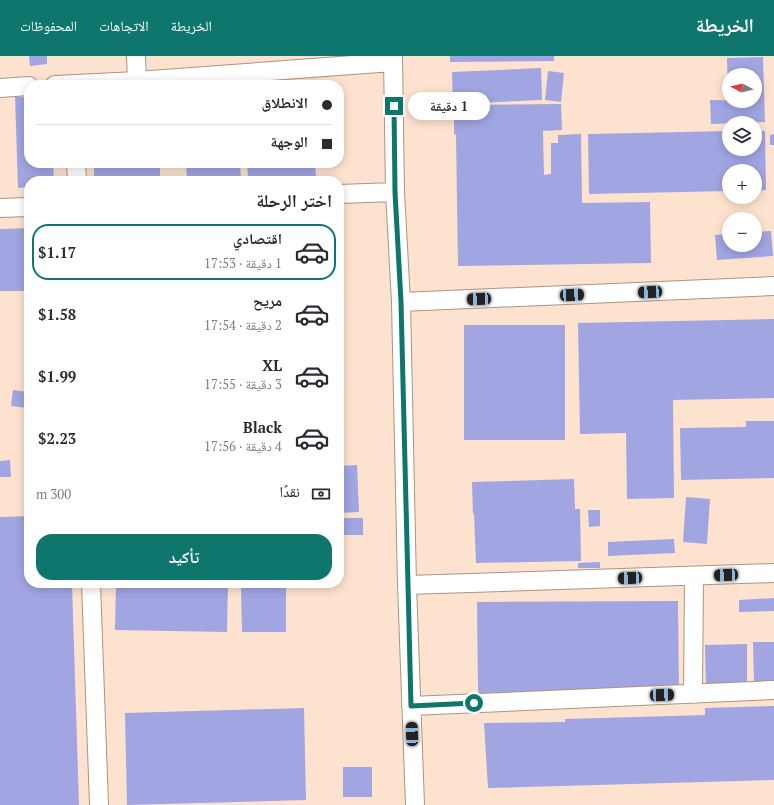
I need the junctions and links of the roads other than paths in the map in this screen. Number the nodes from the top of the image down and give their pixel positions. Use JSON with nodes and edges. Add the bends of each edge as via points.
{"nodes":[{"id":1,"x":136,"y":56,"type":"edge"},
{"id":2,"x":393,"y":59,"type":"edge"},
{"id":3,"x":137,"y":80,"type":"edge"},
{"id":4,"x":149,"y":80,"type":"edge"},
{"id":5,"x":24,"y":86,"type":"edge"},
{"id":6,"x":0,"y":88,"type":"edge"},
{"id":7,"x":395,"y":192,"type":"junction"},
{"id":8,"x":344,"y":194,"type":"edge"},
{"id":9,"x":24,"y":207,"type":"edge"},
{"id":10,"x":0,"y":208,"type":"edge"},
{"id":11,"x":774,"y":286,"type":"edge"},
{"id":12,"x":401,"y":302,"type":"junction"},
{"id":13,"x":774,"y":573,"type":"edge"},
{"id":14,"x":694,"y":576,"type":"junction"},
{"id":15,"x":407,"y":585,"type":"junction"},
{"id":16,"x":91,"y":588,"type":"edge"},
{"id":17,"x":774,"y":690,"type":"edge"},
{"id":18,"x":693,"y":694,"type":"junction"},
{"id":19,"x":411,"y":706,"type":"junction"},
{"id":20,"x":99,"y":805,"type":"edge"},
{"id":21,"x":415,"y":805,"type":"edge"}],
"edges":[{"from":1,"to":3,"type":"street"},
{"from":2,"to":4,"type":"street"},
{"from":2,"to":7,"type":"street"},
{"from":5,"to":6,"type":"street"},
{"from":7,"to":8,"type":"street"},
{"from":7,"to":12,"type":"street"},
{"from":9,"to":10,"type":"street"},
{"from":11,"to":12,"type":"street"},
{"from":12,"to":15,"type":"street"},
{"from":13,"to":14,"type":"street"},
{"from":14,"to":15,"type":"street"},
{"from":14,"to":18,"type":"street"},
{"from":15,"to":19,"type":"street"},
{"from":16,"to":20,"type":"street"},
{"from":17,"to":18,"type":"street"},
{"from":18,"to":19,"type":"street"},
{"from":19,"to":21,"type":"street"}]}
